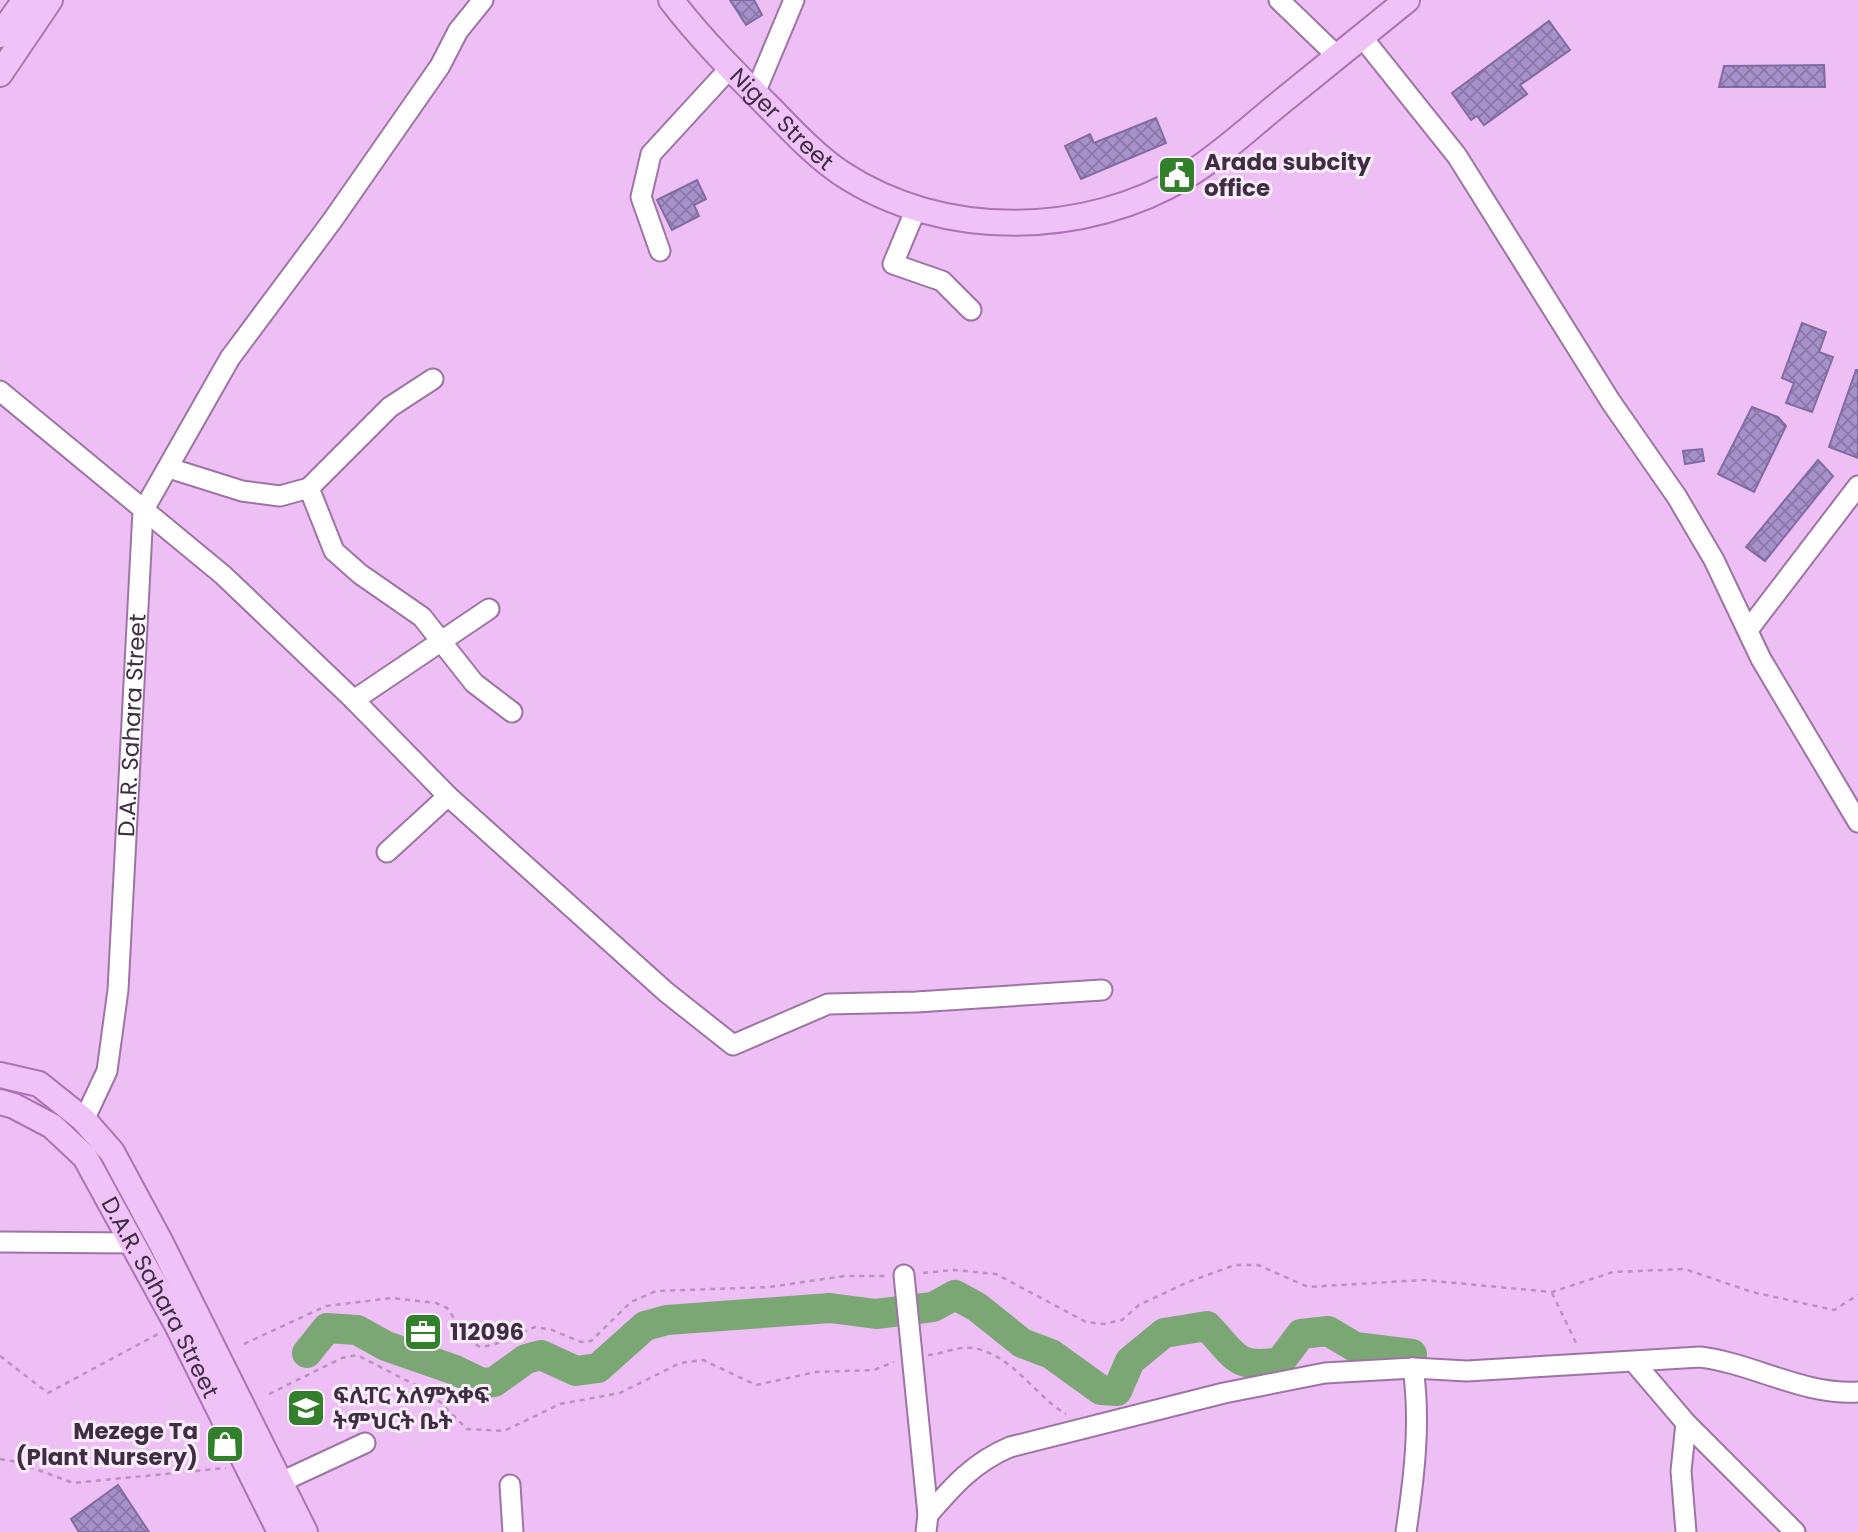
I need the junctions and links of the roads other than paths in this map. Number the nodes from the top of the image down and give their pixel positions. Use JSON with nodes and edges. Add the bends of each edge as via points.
{"nodes":[{"id":1,"x":24,"y":0,"type":"edge"},
{"id":2,"x":50,"y":0,"type":"edge"},
{"id":3,"x":483,"y":0,"type":"edge"},
{"id":4,"x":671,"y":0,"type":"edge"},
{"id":5,"x":794,"y":0,"type":"edge"},
{"id":6,"x":1279,"y":0,"type":"edge"},
{"id":7,"x":1407,"y":0,"type":"edge"},
{"id":8,"x":0,"y":35,"type":"edge"},
{"id":9,"x":1362,"y":37,"type":"junction"},
{"id":10,"x":1337,"y":56,"type":"junction"},
{"id":11,"x":730,"y":68,"type":"junction"},
{"id":12,"x":0,"y":74,"type":"edge"},
{"id":13,"x":755,"y":93,"type":"junction"},
{"id":14,"x":916,"y":209,"type":"junction"},
{"id":15,"x":660,"y":251,"type":"dead end"},
{"id":16,"x":971,"y":310,"type":"dead end"},
{"id":17,"x":433,"y":379,"type":"dead end"},
{"id":18,"x":7,"y":397,"type":"edge"},
{"id":19,"x":0,"y":417,"type":"edge"},
{"id":20,"x":169,"y":468,"type":"junction"},
{"id":21,"x":1858,"y":486,"type":"edge"},
{"id":22,"x":309,"y":488,"type":"junction"},
{"id":23,"x":143,"y":511,"type":"junction"},
{"id":24,"x":489,"y":609,"type":"dead end"},
{"id":25,"x":1748,"y":630,"type":"junction"},
{"id":26,"x":439,"y":640,"type":"junction"},
{"id":27,"x":354,"y":700,"type":"junction"},
{"id":28,"x":512,"y":712,"type":"dead end"},
{"id":29,"x":448,"y":796,"type":"junction"},
{"id":30,"x":1858,"y":822,"type":"edge"},
{"id":31,"x":387,"y":852,"type":"dead end"},
{"id":32,"x":1102,"y":989,"type":"dead end"},
{"id":33,"x":0,"y":1075,"type":"edge"},
{"id":34,"x":0,"y":1102,"type":"edge"},
{"id":35,"x":84,"y":1119,"type":"junction"},
{"id":36,"x":0,"y":1242,"type":"edge"},
{"id":37,"x":134,"y":1243,"type":"junction"},
{"id":38,"x":904,"y":1275,"type":"road end"},
{"id":39,"x":1634,"y":1362,"type":"junction"},
{"id":40,"x":1413,"y":1368,"type":"junction"},
{"id":41,"x":1858,"y":1392,"type":"edge"},
{"id":42,"x":1686,"y":1423,"type":"junction"},
{"id":43,"x":365,"y":1443,"type":"dead end"},
{"id":44,"x":281,"y":1482,"type":"junction"},
{"id":45,"x":510,"y":1485,"type":"dead end"},
{"id":46,"x":927,"y":1524,"type":"edge"},
{"id":47,"x":280,"y":1532,"type":"edge"},
{"id":48,"x":305,"y":1532,"type":"edge"},
{"id":49,"x":513,"y":1532,"type":"edge"},
{"id":50,"x":1406,"y":1532,"type":"edge"},
{"id":51,"x":1686,"y":1532,"type":"edge"},
{"id":52,"x":1795,"y":1532,"type":"edge"}],
"edges":[{"from":1,"to":8,"type":"main road"},
{"from":2,"to":12,"type":"main road"},
{"from":3,"to":20,"type":"street","via":[[332,221],[230,358]]},
{"from":4,"to":11,"type":"main road","name":"Niger Street"},
{"from":5,"to":13,"type":"street"},
{"from":6,"to":10,"type":"street"},
{"from":7,"to":9,"type":"main road","name":"Niger Street"},
{"from":9,"to":10,"type":"main road","name":"Niger Street"},
{"from":9,"to":25,"type":"street","via":[[1457,156],[1676,497]]},
{"from":10,"to":14,"type":"main road","name":"Niger Street","via":[[1189,174],[1147,197],[1084,215],[1028,223],[953,218]]},
{"from":11,"to":13,"type":"main road","name":"Niger Street"},
{"from":11,"to":15,"type":"street","via":[[651,154],[641,197]]},
{"from":13,"to":14,"type":"main road","name":"Niger Street","via":[[839,172]]},
{"from":14,"to":16,"type":"street","via":[[893,264],[942,281]]},
{"from":17,"to":22,"type":"street","via":[[390,407]]},
{"from":18,"to":19,"type":"street"},
{"from":18,"to":23,"type":"street"},
{"from":20,"to":22,"type":"street","via":[[242,491],[280,496]]},
{"from":20,"to":23,"type":"street"},
{"from":21,"to":25,"type":"street"},
{"from":22,"to":26,"type":"street","via":[[334,551],[422,617]]},
{"from":23,"to":27,"type":"street","via":[[223,575]]},
{"from":23,"to":35,"type":"street","name":"D.A.R. Sahara Street","via":[[118,990],[107,1071]]},
{"from":24,"to":26,"type":"street"},
{"from":25,"to":30,"type":"street"},
{"from":26,"to":27,"type":"street"},
{"from":26,"to":28,"type":"street","via":[[474,683]]},
{"from":27,"to":29,"type":"street"},
{"from":29,"to":31,"type":"street"},
{"from":29,"to":32,"type":"street","via":[[666,992],[733,1045],[828,1004]]},
{"from":33,"to":35,"type":"main road","name":"D.A.R. Sahara Street","via":[[39,1084]]},
{"from":34,"to":37,"type":"main road","name":"D.A.R. Sahara Street","via":[[52,1126],[85,1157]]},
{"from":35,"to":44,"type":"main road","name":"D.A.R. Sahara Street","via":[[113,1152]]},
{"from":36,"to":37,"type":"street"},
{"from":37,"to":47,"type":"main road","name":"D.A.R. Sahara Street"},
{"from":38,"to":46,"type":"street"},
{"from":39,"to":40,"type":"street","via":[[1467,1371]]},
{"from":39,"to":41,"type":"street","via":[[1700,1357],[1726,1360],[1802,1387]]},
{"from":39,"to":42,"type":"street"},
{"from":40,"to":46,"type":"street","via":[[1325,1373],[1224,1393],[1010,1447],[985,1457],[961,1477]]},
{"from":40,"to":50,"type":"street","via":[[1415,1461]]},
{"from":42,"to":51,"type":"street","via":[[1681,1471]]},
{"from":42,"to":52,"type":"street"},
{"from":43,"to":44,"type":"street"},
{"from":44,"to":48,"type":"main road","name":"D.A.R. Sahara Street"},
{"from":45,"to":49,"type":"street"}]}
